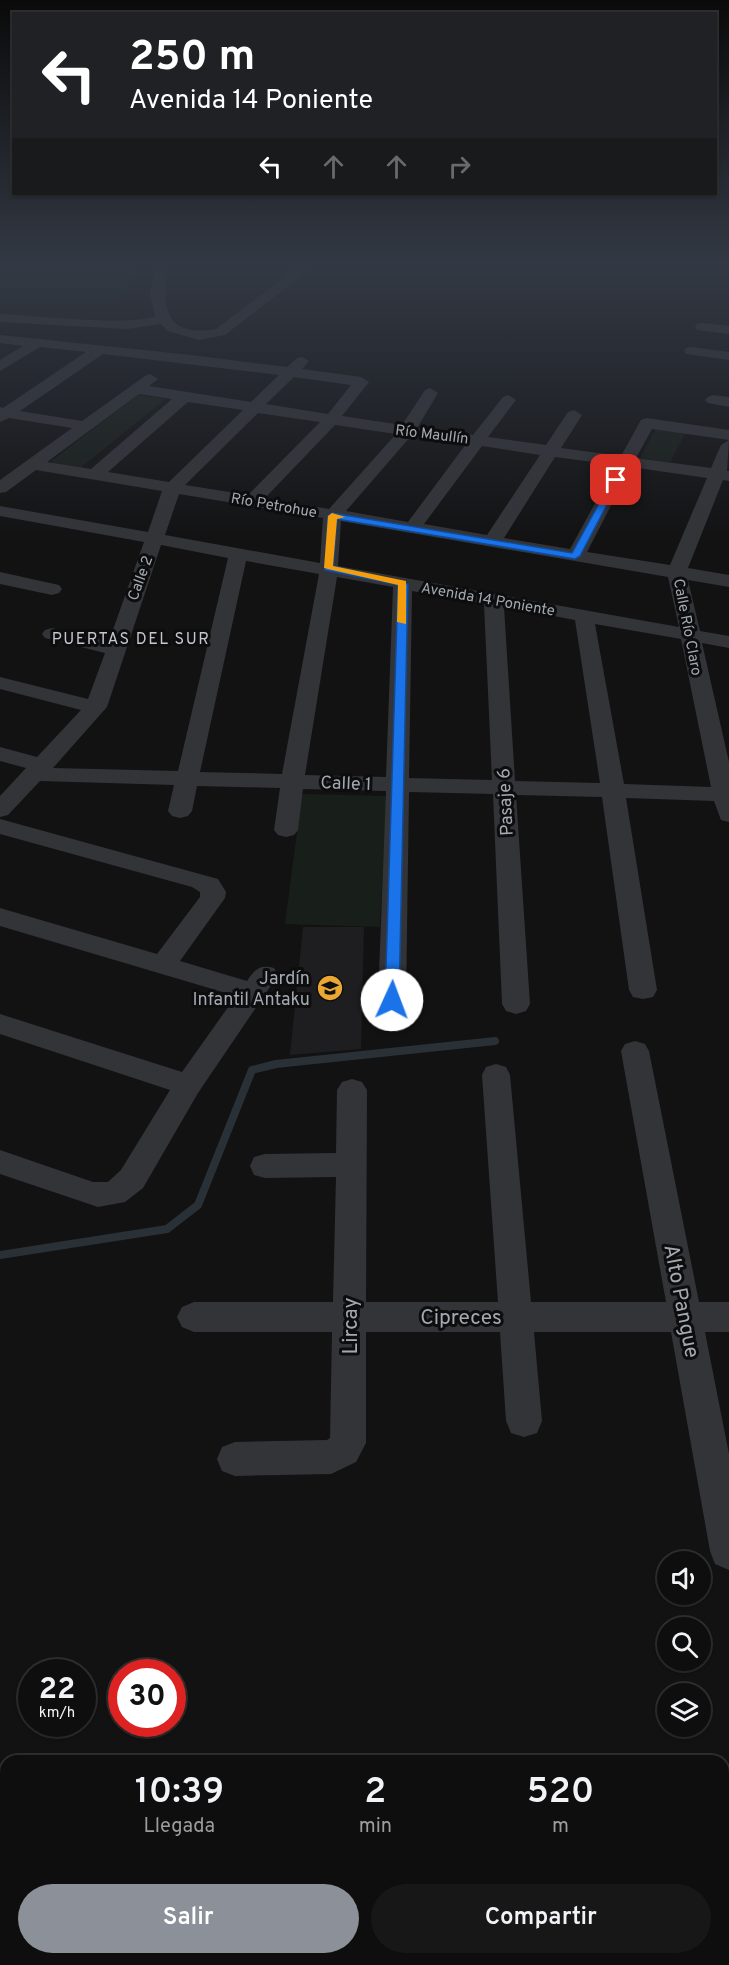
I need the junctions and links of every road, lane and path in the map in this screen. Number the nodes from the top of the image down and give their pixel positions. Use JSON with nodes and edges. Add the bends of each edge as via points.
{"nodes":[{"id":1,"x":13,"y":359,"type":"edge"},
{"id":2,"x":86,"y":359,"type":"edge"},
{"id":3,"x":177,"y":359,"type":"edge"},
{"id":4,"x":187,"y":359,"type":"edge"},
{"id":5,"x":0,"y":367,"type":"edge"},
{"id":6,"x":295,"y":367,"type":"junction"},
{"id":7,"x":136,"y":389,"type":"junction"},
{"id":8,"x":430,"y":393,"type":"dead end"},
{"id":9,"x":183,"y":398,"type":"junction"},
{"id":10,"x":508,"y":400,"type":"dead end"},
{"id":11,"x":255,"y":408,"type":"junction"},
{"id":12,"x":2,"y":414,"type":"edge"},
{"id":13,"x":574,"y":415,"type":"dead end"},
{"id":14,"x":331,"y":420,"type":"junction"},
{"id":15,"x":87,"y":426,"type":"junction"},
{"id":16,"x":407,"y":431,"type":"junction"},
{"id":17,"x":729,"y":435,"type":"edge"},
{"id":18,"x":478,"y":440,"type":"junction"},
{"id":19,"x":729,"y":445,"type":"edge"},
{"id":20,"x":551,"y":450,"type":"junction"},
{"id":21,"x":626,"y":461,"type":"junction"},
{"id":22,"x":32,"y":465,"type":"junction"},
{"id":23,"x":95,"y":474,"type":"junction"},
{"id":24,"x":723,"y":475,"type":"edge"},
{"id":25,"x":0,"y":488,"type":"edge"},
{"id":26,"x":172,"y":488,"type":"junction"},
{"id":27,"x":252,"y":501,"type":"junction"},
{"id":28,"x":0,"y":511,"type":"edge"},
{"id":29,"x":332,"y":516,"type":"junction"},
{"id":30,"x":412,"y":528,"type":"junction"},
{"id":31,"x":154,"y":538,"type":"junction"},
{"id":32,"x":492,"y":542,"type":"junction"},
{"id":33,"x":238,"y":554,"type":"junction"},
{"id":34,"x":575,"y":556,"type":"junction"},
{"id":35,"x":328,"y":568,"type":"junction"},
{"id":36,"x":677,"y":572,"type":"junction"},
{"id":37,"x":8,"y":580,"type":"edge"},
{"id":38,"x":729,"y":581,"type":"edge"},
{"id":39,"x":403,"y":584,"type":"junction"},
{"id":40,"x":52,"y":589,"type":"dead end"},
{"id":41,"x":0,"y":596,"type":"edge"},
{"id":42,"x":494,"y":600,"type":"junction"},
{"id":43,"x":584,"y":616,"type":"junction"},
{"id":44,"x":52,"y":634,"type":"dead end"},
{"id":45,"x":689,"y":634,"type":"junction"},
{"id":46,"x":729,"y":642,"type":"edge"},
{"id":47,"x":115,"y":649,"type":"junction"},
{"id":48,"x":0,"y":683,"type":"edge"},
{"id":49,"x":96,"y":707,"type":"junction"},
{"id":50,"x":0,"y":754,"type":"edge"},
{"id":51,"x":40,"y":770,"type":"junction"},
{"id":52,"x":188,"y":778,"type":"junction"},
{"id":53,"x":292,"y":781,"type":"junction"},
{"id":54,"x":399,"y":784,"type":"junction"},
{"id":55,"x":504,"y":787,"type":"junction"},
{"id":56,"x":613,"y":790,"type":"junction"},
{"id":57,"x":727,"y":801,"type":"edge"},
{"id":58,"x":0,"y":810,"type":"edge"},
{"id":59,"x":180,"y":811,"type":"dead end"},
{"id":60,"x":0,"y":826,"type":"edge"},
{"id":61,"x":286,"y":830,"type":"dead end"},
{"id":62,"x":0,"y":917,"type":"edge"},
{"id":63,"x":163,"y":965,"type":"junction"},
{"id":64,"x":643,"y":990,"type":"dead end"},
{"id":65,"x":392,"y":1000,"type":"dead end"},
{"id":66,"x":516,"y":1004,"type":"dead end"},
{"id":67,"x":0,"y":1024,"type":"edge"},
{"id":68,"x":635,"y":1051,"type":"dead end"},
{"id":69,"x":496,"y":1075,"type":"dead end"},
{"id":70,"x":189,"y":1085,"type":"junction"},
{"id":71,"x":352,"y":1090,"type":"dead end"},
{"id":72,"x":0,"y":1162,"type":"edge"},
{"id":73,"x":351,"y":1165,"type":"junction"},
{"id":74,"x":265,"y":1166,"type":"dead end"},
{"id":75,"x":194,"y":1317,"type":"dead end"},
{"id":76,"x":349,"y":1317,"type":"junction"},
{"id":77,"x":515,"y":1317,"type":"junction"},
{"id":78,"x":685,"y":1317,"type":"junction"},
{"id":79,"x":729,"y":1317,"type":"edge"},
{"id":80,"x":524,"y":1421,"type":"dead end"},
{"id":81,"x":235,"y":1459,"type":"dead end"},
{"id":82,"x":729,"y":1551,"type":"edge"}],
"edges":[{"from":1,"to":5,"type":"street"},
{"from":2,"to":12,"type":"street"},
{"from":3,"to":7,"type":"street"},
{"from":4,"to":6,"type":"street"},
{"from":6,"to":11,"type":"street","name":"Calle 2"},
{"from":6,"to":14,"type":"street","via":[[361,382]]},
{"from":7,"to":9,"type":"street","name":"Río Maullín"},
{"from":7,"to":15,"type":"street"},
{"from":8,"to":16,"type":"street"},
{"from":9,"to":11,"type":"street","name":"Río Maullín"},
{"from":9,"to":23,"type":"street"},
{"from":10,"to":18,"type":"street"},
{"from":11,"to":14,"type":"street","name":"Río Maullín"},
{"from":11,"to":26,"type":"street","name":"Calle 2"},
{"from":12,"to":15,"type":"street"},
{"from":13,"to":20,"type":"street"},
{"from":14,"to":16,"type":"street","name":"Río Maullín"},
{"from":14,"to":27,"type":"street"},
{"from":15,"to":22,"type":"street"},
{"from":16,"to":18,"type":"street","name":"Río Maullín"},
{"from":16,"to":29,"type":"street"},
{"from":17,"to":21,"type":"street","via":[[647,423]]},
{"from":18,"to":20,"type":"street","name":"Río Maullín"},
{"from":18,"to":30,"type":"street"},
{"from":19,"to":24,"type":"street","name":"Calle Río Claro"},
{"from":20,"to":21,"type":"street","name":"Río Maullín"},
{"from":20,"to":32,"type":"street"},
{"from":21,"to":24,"type":"street","name":"Río Maullín"},
{"from":21,"to":34,"type":"street"},
{"from":22,"to":23,"type":"street","name":"Río Petrohue"},
{"from":22,"to":25,"type":"street"},
{"from":23,"to":26,"type":"street","name":"Río Petrohue"},
{"from":24,"to":36,"type":"street","name":"Calle Río Claro"},
{"from":26,"to":27,"type":"street","name":"Río Petrohue"},
{"from":26,"to":31,"type":"street","name":"Calle 2"},
{"from":27,"to":29,"type":"street","name":"Río Petrohue"},
{"from":28,"to":31,"type":"street","name":"Avenida 14 Poniente"},
{"from":29,"to":30,"type":"street","name":"Río Petrohue"},
{"from":29,"to":35,"type":"street"},
{"from":30,"to":32,"type":"street","name":"Río Petrohue"},
{"from":31,"to":33,"type":"street","name":"Avenida 14 Poniente"},
{"from":31,"to":47,"type":"street","name":"Calle 2"},
{"from":32,"to":34,"type":"street","name":"Río Petrohue"},
{"from":33,"to":35,"type":"street","name":"Avenida 14 Poniente"},
{"from":33,"to":52,"type":"street"},
{"from":34,"to":36,"type":"street","name":"Río Petrohue"},
{"from":35,"to":39,"type":"street","name":"Avenida 14 Poniente"},
{"from":35,"to":53,"type":"street"},
{"from":36,"to":38,"type":"street","name":"Río Petrohue"},
{"from":36,"to":45,"type":"street","name":"Calle Río Claro"},
{"from":37,"to":40,"type":"street"},
{"from":37,"to":41,"type":"street"},
{"from":39,"to":42,"type":"street","name":"Avenida 14 Poniente"},
{"from":39,"to":54,"type":"street"},
{"from":42,"to":43,"type":"street","name":"Avenida 14 Poniente"},
{"from":42,"to":55,"type":"street","name":"Pasaje 6"},
{"from":43,"to":45,"type":"street","name":"Avenida 14 Poniente"},
{"from":43,"to":56,"type":"street"},
{"from":44,"to":47,"type":"street"},
{"from":45,"to":46,"type":"street","name":"Avenida 14 Poniente"},
{"from":45,"to":57,"type":"street","name":"Calle Río Claro"},
{"from":47,"to":49,"type":"street","name":"Calle 2"},
{"from":48,"to":49,"type":"street"},
{"from":49,"to":51,"type":"street","name":"Calle 2"},
{"from":50,"to":51,"type":"street","name":"Calle 1"},
{"from":51,"to":52,"type":"street","name":"Calle 1"},
{"from":51,"to":58,"type":"street","name":"Calle 2"},
{"from":52,"to":53,"type":"street","name":"Calle 1"},
{"from":52,"to":59,"type":"street"},
{"from":53,"to":54,"type":"street","name":"Calle 1"},
{"from":53,"to":61,"type":"street"},
{"from":54,"to":55,"type":"street","name":"Calle 1"},
{"from":54,"to":65,"type":"street"},
{"from":55,"to":56,"type":"street","name":"Calle 1"},
{"from":55,"to":66,"type":"street","name":"Pasaje 6"},
{"from":56,"to":57,"type":"street","name":"Calle 1"},
{"from":56,"to":64,"type":"street"},
{"from":60,"to":63,"type":"street","via":[[201,881],[212,888],[212,898]]},
{"from":62,"to":63,"type":"street"},
{"from":63,"to":70,"type":"street","via":[[259,983]]},
{"from":67,"to":70,"type":"street"},
{"from":68,"to":78,"type":"street","name":"Alto Pangue"},
{"from":69,"to":77,"type":"street"},
{"from":70,"to":72,"type":"street","via":[[132,1179],[116,1193],[92,1194]]},
{"from":71,"to":73,"type":"street","name":"Lircay"},
{"from":73,"to":74,"type":"street"},
{"from":73,"to":76,"type":"street","name":"Lircay"},
{"from":75,"to":76,"type":"street","name":"Cipreces"},
{"from":76,"to":77,"type":"street","name":"Cipreces"},
{"from":76,"to":81,"type":"street","name":"Lircay","via":[[350,1435],[343,1450],[324,1458]]},
{"from":77,"to":78,"type":"street","name":"Cipreces"},
{"from":77,"to":80,"type":"street"},
{"from":78,"to":79,"type":"street","name":"Cipreces"},
{"from":78,"to":82,"type":"street","name":"Alto Pangue"}]}
